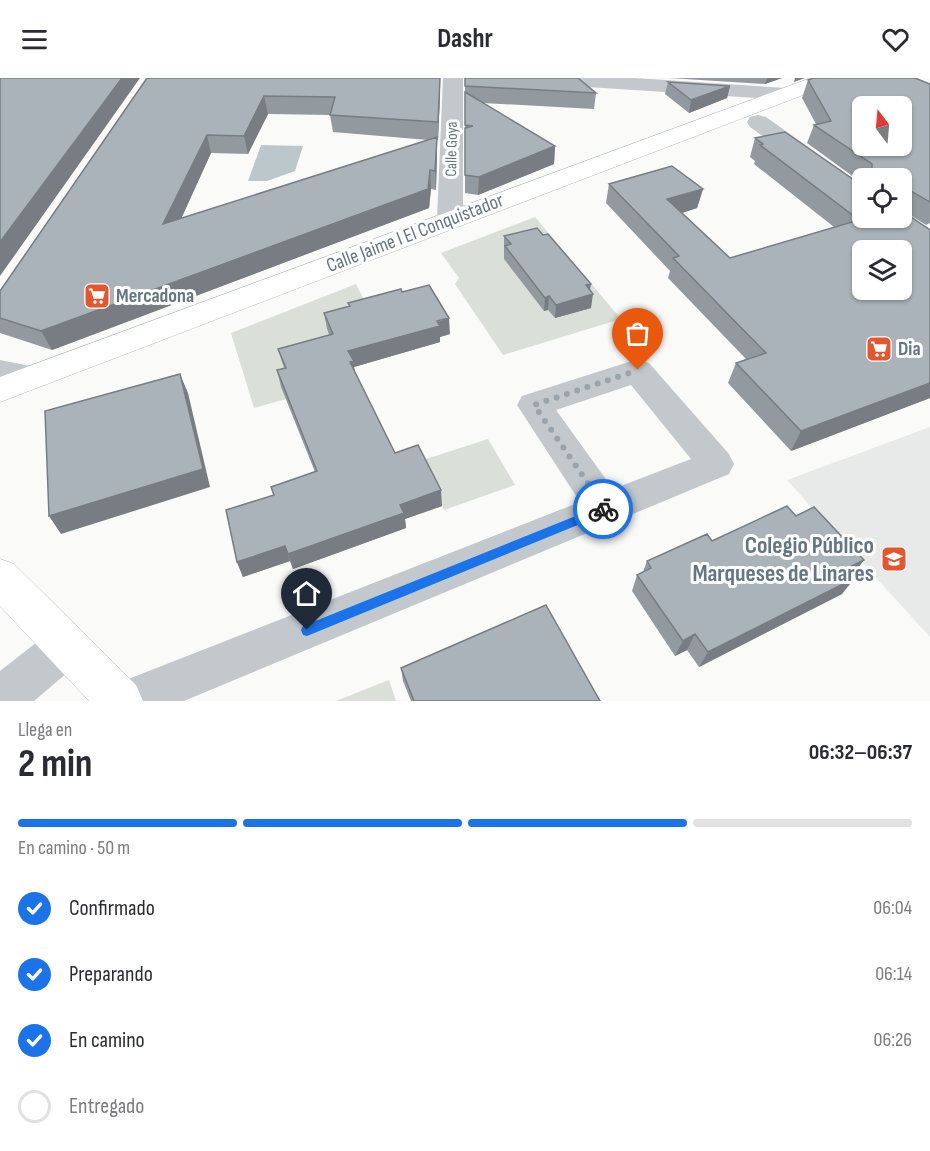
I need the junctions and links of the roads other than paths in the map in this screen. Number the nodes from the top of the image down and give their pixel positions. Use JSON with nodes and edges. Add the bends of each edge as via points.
{"nodes":[{"id":1,"x":453,"y":78,"type":"edge"},
{"id":2,"x":542,"y":78,"type":"edge"},
{"id":3,"x":830,"y":78,"type":"edge"},
{"id":4,"x":786,"y":94,"type":"junction"},
{"id":5,"x":758,"y":122,"type":"dead end"},
{"id":6,"x":852,"y":189,"type":"edge"},
{"id":7,"x":450,"y":219,"type":"junction"},
{"id":8,"x":0,"y":372,"type":"edge"},
{"id":9,"x":35,"y":377,"type":"junction"},
{"id":10,"x":0,"y":390,"type":"edge"},
{"id":11,"x":605,"y":508,"type":"junction"},
{"id":12,"x":0,"y":577,"type":"edge"},
{"id":13,"x":66,"y":646,"type":"junction"},
{"id":14,"x":0,"y":700,"type":"edge"},
{"id":15,"x":120,"y":701,"type":"edge"},
{"id":16,"x":129,"y":701,"type":"edge"}],
"edges":[{"from":1,"to":7,"type":"street","name":"Calle Goya"},
{"from":2,"to":4,"type":"street"},
{"from":3,"to":4,"type":"street","name":"Calle Jaime I El Conquistador"},
{"from":4,"to":7,"type":"street","name":"Calle Jaime I El Conquistador"},
{"from":5,"to":6,"type":"street"},
{"from":7,"to":9,"type":"street","name":"Calle Jaime I El Conquistador"},
{"from":8,"to":9,"type":"street"},
{"from":9,"to":10,"type":"street","name":"Calle Jaime I El Conquistador"},
{"from":11,"to":11,"type":"street","via":[[716,464],[638,370],[534,405]]},
{"from":11,"to":16,"type":"street"},
{"from":12,"to":13,"type":"street"},
{"from":13,"to":14,"type":"street"},
{"from":13,"to":15,"type":"street"}]}
